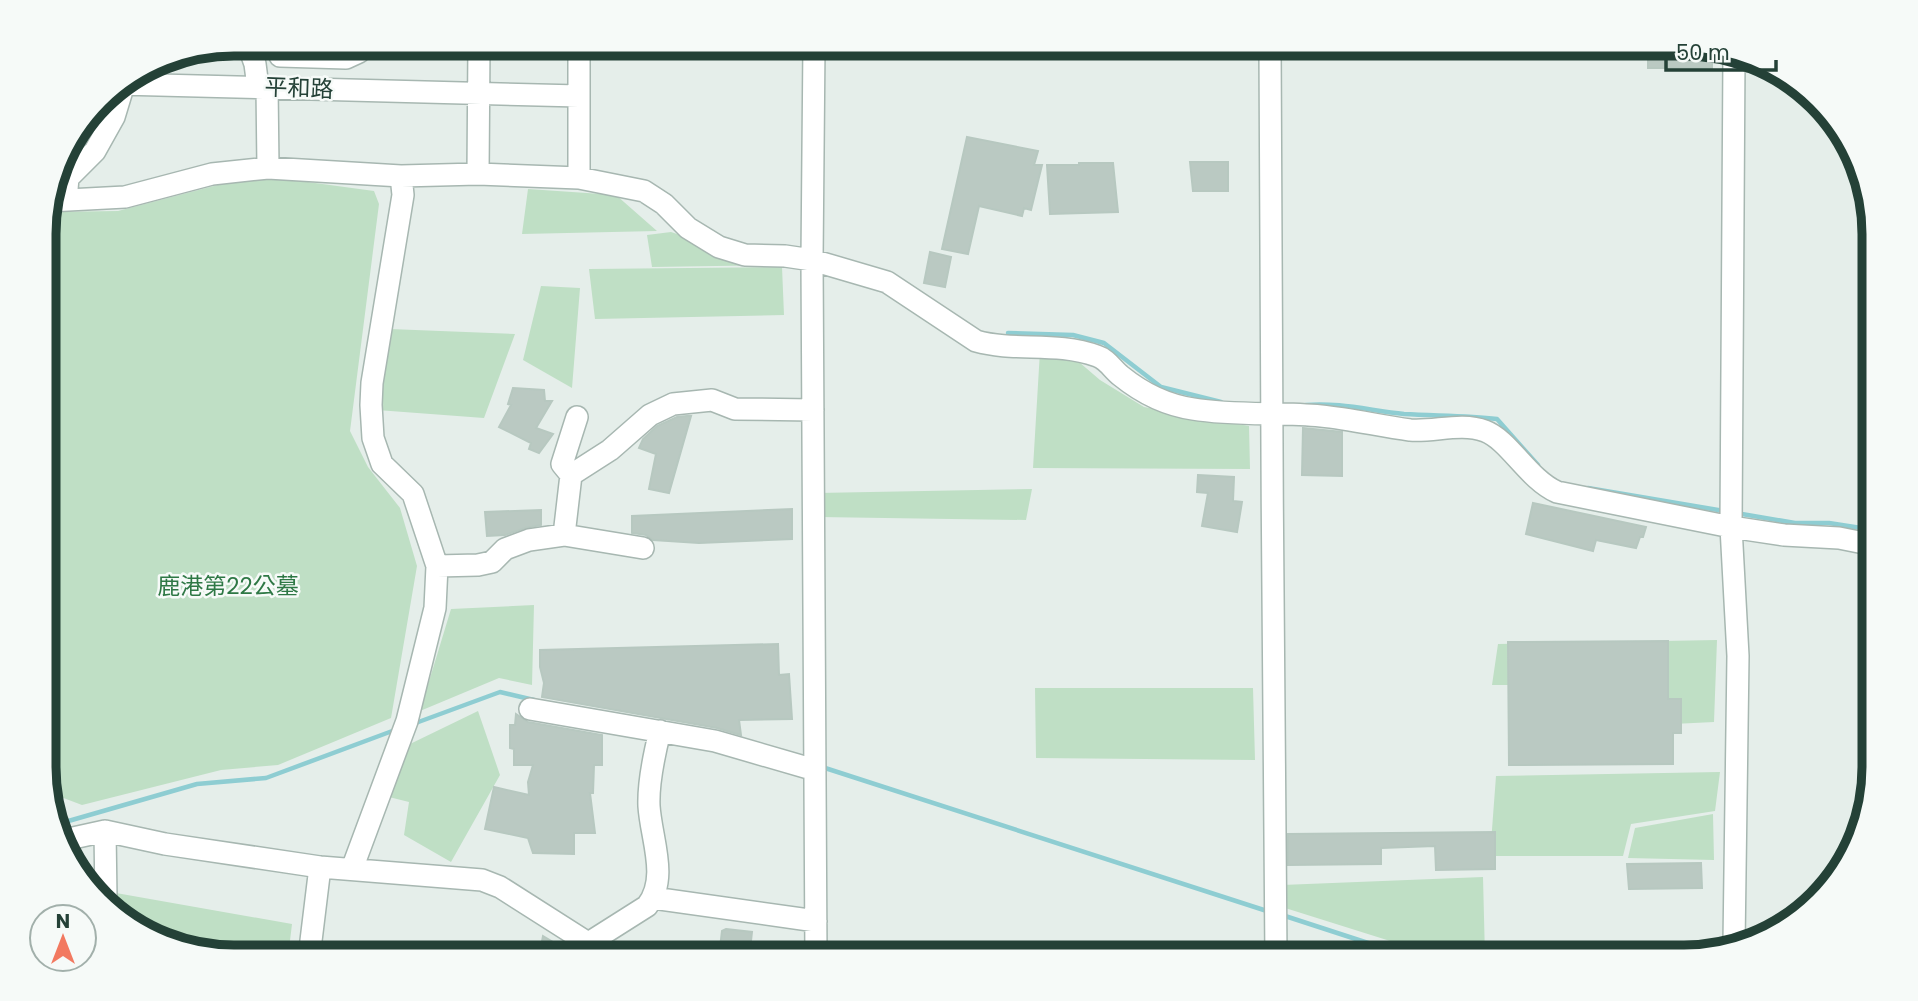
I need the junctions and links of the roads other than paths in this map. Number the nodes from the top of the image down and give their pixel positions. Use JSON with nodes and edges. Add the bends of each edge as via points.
{"nodes":[{"id":1,"x":252,"y":56,"type":"edge"},
{"id":2,"x":330,"y":56,"type":"edge"},
{"id":3,"x":350,"y":56,"type":"edge"},
{"id":4,"x":479,"y":56,"type":"edge"},
{"id":5,"x":579,"y":56,"type":"edge"},
{"id":6,"x":814,"y":56,"type":"edge"},
{"id":7,"x":1270,"y":56,"type":"edge"},
{"id":8,"x":1734,"y":63,"type":"edge"},
{"id":9,"x":144,"y":81,"type":"edge"},
{"id":10,"x":262,"y":87,"type":"junction"},
{"id":11,"x":127,"y":93,"type":"edge"},
{"id":12,"x":478,"y":94,"type":"junction"},
{"id":13,"x":579,"y":96,"type":"junction"},
{"id":14,"x":268,"y":168,"type":"junction"},
{"id":15,"x":478,"y":174,"type":"junction"},
{"id":16,"x":401,"y":176,"type":"junction"},
{"id":17,"x":579,"y":178,"type":"junction"},
{"id":18,"x":61,"y":194,"type":"edge"},
{"id":19,"x":60,"y":201,"type":"edge"},
{"id":20,"x":811,"y":260,"type":"junction"},
{"id":21,"x":1270,"y":407,"type":"junction"},
{"id":22,"x":813,"y":410,"type":"junction"},
{"id":23,"x":577,"y":417,"type":"dead end"},
{"id":24,"x":571,"y":474,"type":"junction"},
{"id":25,"x":1732,"y":517,"type":"junction"},
{"id":26,"x":564,"y":535,"type":"junction"},
{"id":27,"x":1862,"y":543,"type":"edge"},
{"id":28,"x":643,"y":548,"type":"dead end"},
{"id":29,"x":437,"y":566,"type":"junction"},
{"id":30,"x":530,"y":709,"type":"dead end"},
{"id":31,"x":660,"y":731,"type":"junction"},
{"id":32,"x":815,"y":770,"type":"junction"},
{"id":33,"x":105,"y":831,"type":"junction"},
{"id":34,"x":72,"y":838,"type":"edge"},
{"id":35,"x":320,"y":867,"type":"junction"},
{"id":36,"x":352,"y":869,"type":"junction"},
{"id":37,"x":106,"y":890,"type":"edge"},
{"id":38,"x":653,"y":898,"type":"junction"},
{"id":39,"x":816,"y":920,"type":"junction"},
{"id":40,"x":1734,"y":938,"type":"edge"},
{"id":41,"x":587,"y":944,"type":"joint"},
{"id":42,"x":310,"y":945,"type":"edge"},
{"id":43,"x":816,"y":945,"type":"edge"},
{"id":44,"x":1276,"y":945,"type":"edge"}],
"edges":[{"from":1,"to":10,"type":"street"},
{"from":2,"to":3,"type":"street"},
{"from":4,"to":12,"type":"street"},
{"from":5,"to":13,"type":"street"},
{"from":6,"to":20,"type":"street"},
{"from":7,"to":21,"type":"street"},
{"from":8,"to":25,"type":"street"},
{"from":9,"to":10,"type":"street","name":"平和路"},
{"from":10,"to":12,"type":"street","name":"平和路"},
{"from":10,"to":14,"type":"street"},
{"from":11,"to":18,"type":"street","via":[[94,151],[68,178]]},
{"from":12,"to":13,"type":"street","name":"平和路"},
{"from":12,"to":15,"type":"street"},
{"from":13,"to":17,"type":"street"},
{"from":14,"to":16,"type":"street"},
{"from":14,"to":19,"type":"street","via":[[212,173],[125,197]]},
{"from":15,"to":16,"type":"street"},
{"from":15,"to":17,"type":"street"},
{"from":16,"to":29,"type":"street","via":[[403,195],[372,383],[373,438],[382,464],[412,494]]},
{"from":17,"to":20,"type":"street","via":[[644,191],[719,247],[745,255]]},
{"from":20,"to":21,"type":"street","via":[[887,282],[976,341],[1044,345],[1101,357],[1147,394],[1193,409]]},
{"from":20,"to":22,"type":"street"},
{"from":21,"to":25,"type":"street","via":[[1413,430],[1471,427],[1492,435],[1544,487],[1557,492]]},
{"from":21,"to":44,"type":"street"},
{"from":22,"to":24,"type":"street","via":[[734,410],[712,400],[673,404],[650,415],[610,450]]},
{"from":22,"to":32,"type":"street"},
{"from":23,"to":24,"type":"street","via":[[562,464]]},
{"from":24,"to":26,"type":"street"},
{"from":25,"to":27,"type":"street","via":[[1784,535]]},
{"from":25,"to":40,"type":"street","via":[[1738,656]]},
{"from":26,"to":28,"type":"street"},
{"from":26,"to":29,"type":"street","via":[[505,549],[492,562]]},
{"from":29,"to":36,"type":"street","via":[[435,608],[405,728]]},
{"from":30,"to":31,"type":"street"},
{"from":31,"to":32,"type":"street","via":[[715,741]]},
{"from":31,"to":38,"type":"street","via":[[649,806],[657,871]]},
{"from":32,"to":39,"type":"street"},
{"from":33,"to":34,"type":"street"},
{"from":33,"to":35,"type":"street","via":[[165,845]]},
{"from":33,"to":37,"type":"street"},
{"from":35,"to":36,"type":"street"},
{"from":35,"to":42,"type":"street"},
{"from":36,"to":41,"type":"street","via":[[482,880]]},
{"from":38,"to":39,"type":"street"},
{"from":38,"to":41,"type":"street"},
{"from":39,"to":43,"type":"street"}]}
